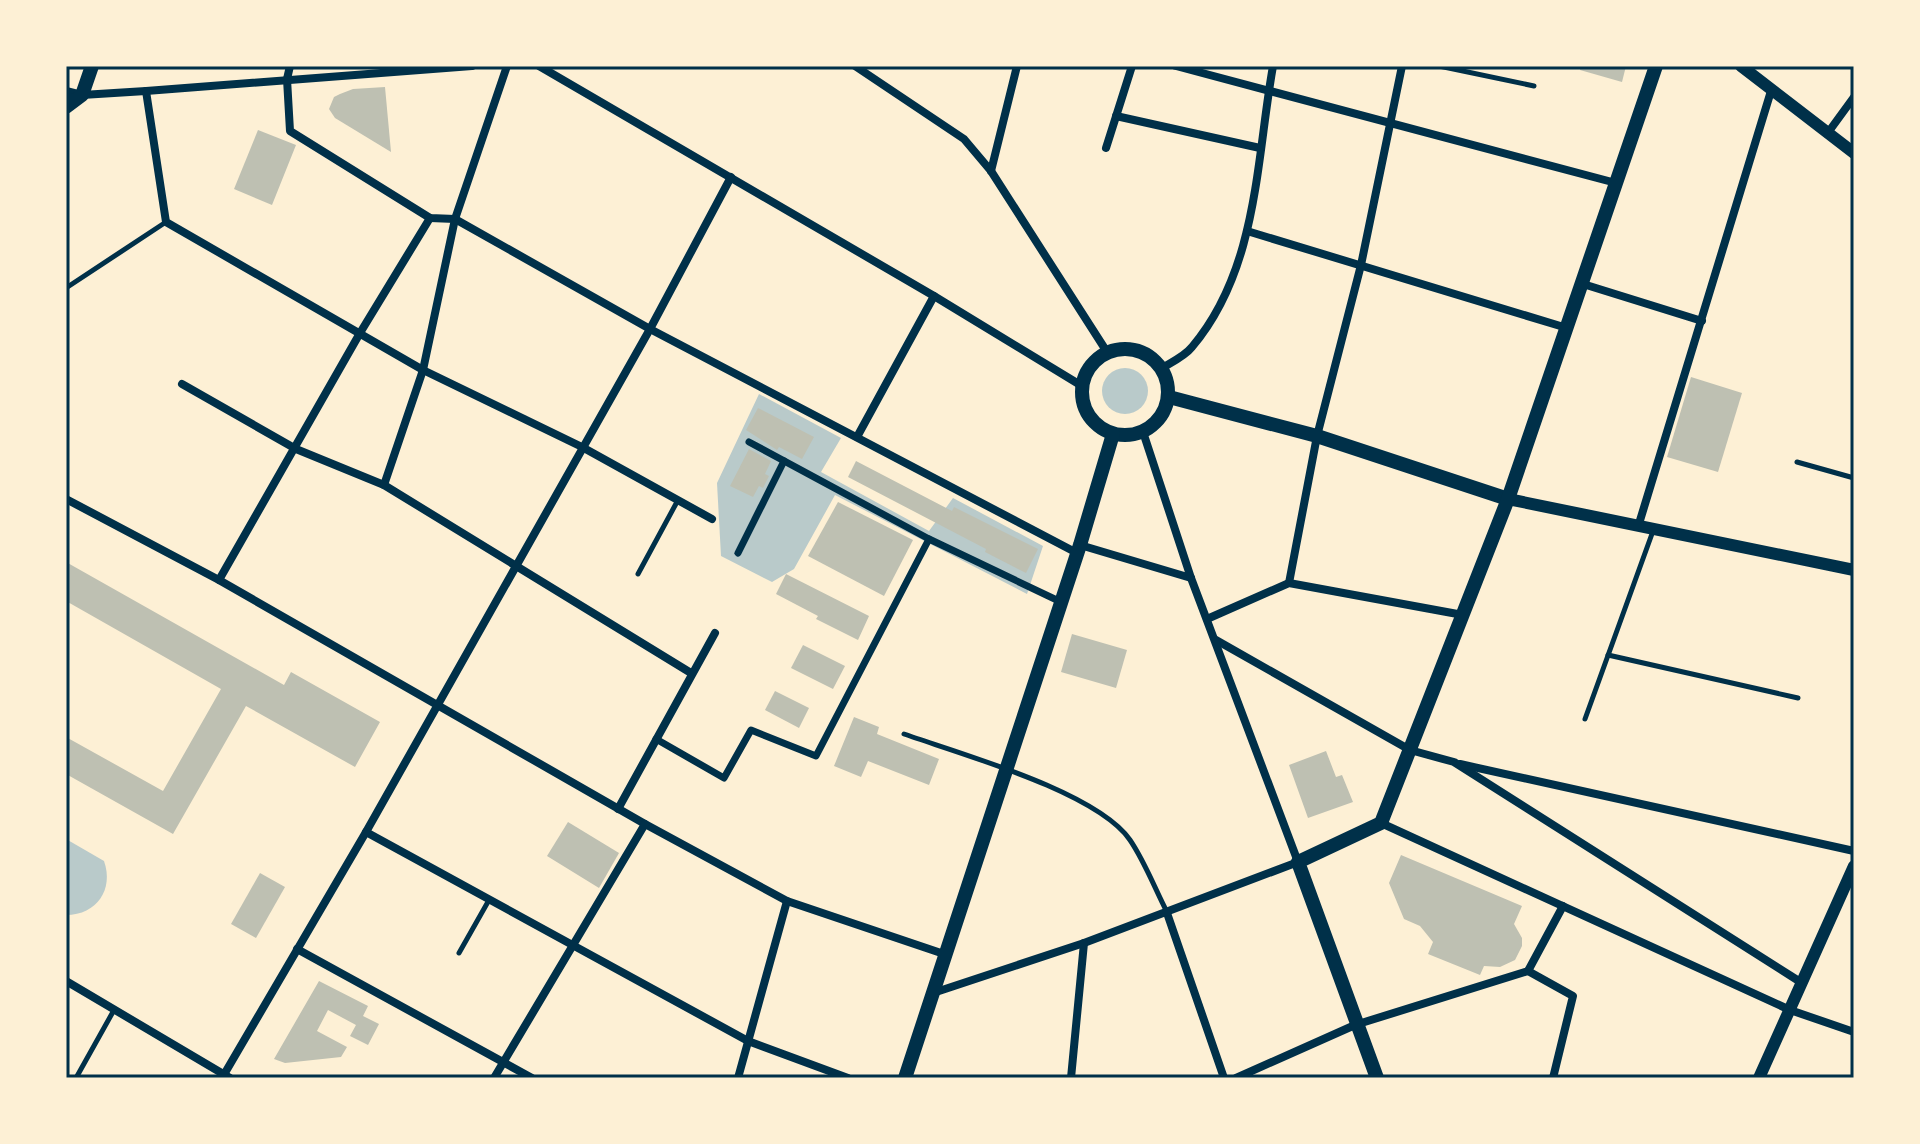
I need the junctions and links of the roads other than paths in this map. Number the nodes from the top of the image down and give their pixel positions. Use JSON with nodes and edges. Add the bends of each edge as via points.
{"nodes":[{"id":1,"x":92,"y":66,"type":"edge"},
{"id":2,"x":290,"y":66,"type":"edge"},
{"id":3,"x":472,"y":66,"type":"edge"},
{"id":4,"x":507,"y":66,"type":"edge"},
{"id":5,"x":540,"y":66,"type":"edge"},
{"id":6,"x":855,"y":66,"type":"edge"},
{"id":7,"x":1017,"y":66,"type":"edge"},
{"id":8,"x":1132,"y":66,"type":"edge"},
{"id":9,"x":1176,"y":66,"type":"edge"},
{"id":10,"x":1273,"y":66,"type":"edge"},
{"id":11,"x":1402,"y":66,"type":"edge"},
{"id":12,"x":1439,"y":66,"type":"edge"},
{"id":13,"x":1656,"y":66,"type":"edge"},
{"id":14,"x":1741,"y":66,"type":"edge"},
{"id":15,"x":398,"y":69,"type":"edge"},
{"id":16,"x":287,"y":79,"type":"junction"},
{"id":17,"x":1534,"y":86,"type":"dead end"},
{"id":18,"x":1269,"y":89,"type":"junction"},
{"id":19,"x":66,"y":91,"type":"edge"},
{"id":20,"x":146,"y":91,"type":"junction"},
{"id":21,"x":1771,"y":91,"type":"junction"},
{"id":22,"x":82,"y":95,"type":"junction"},
{"id":23,"x":1854,"y":97,"type":"edge"},
{"id":24,"x":66,"y":107,"type":"edge"},
{"id":25,"x":1116,"y":116,"type":"junction"},
{"id":26,"x":1389,"y":121,"type":"junction"},
{"id":27,"x":1827,"y":134,"type":"junction"},
{"id":28,"x":1106,"y":148,"type":"dead end"},
{"id":29,"x":1260,"y":148,"type":"junction"},
{"id":30,"x":1854,"y":153,"type":"edge"},
{"id":31,"x":991,"y":171,"type":"junction"},
{"id":32,"x":731,"y":177,"type":"junction"},
{"id":33,"x":1616,"y":183,"type":"junction"},
{"id":34,"x":430,"y":218,"type":"junction"},
{"id":35,"x":455,"y":219,"type":"junction"},
{"id":36,"x":166,"y":222,"type":"junction"},
{"id":37,"x":1247,"y":231,"type":"junction"},
{"id":38,"x":1361,"y":265,"type":"junction"},
{"id":39,"x":1583,"y":284,"type":"junction"},
{"id":40,"x":66,"y":288,"type":"edge"},
{"id":41,"x":934,"y":296,"type":"junction"},
{"id":42,"x":1702,"y":321,"type":"junction"},
{"id":43,"x":650,"y":329,"type":"junction"},
{"id":44,"x":1568,"y":329,"type":"junction"},
{"id":45,"x":360,"y":333,"type":"junction"},
{"id":46,"x":1107,"y":352,"type":"junction"},
{"id":47,"x":1162,"y":368,"type":"junction"},
{"id":48,"x":423,"y":370,"type":"junction"},
{"id":49,"x":182,"y":384,"type":"dead end"},
{"id":50,"x":1082,"y":386,"type":"junction"},
{"id":51,"x":1169,"y":397,"type":"junction"},
{"id":52,"x":1143,"y":432,"type":"junction"},
{"id":53,"x":1113,"y":434,"type":"junction"},
{"id":54,"x":1317,"y":436,"type":"junction"},
{"id":55,"x":857,"y":437,"type":"junction"},
{"id":56,"x":749,"y":442,"type":"dead end"},
{"id":57,"x":582,"y":447,"type":"junction"},
{"id":58,"x":296,"y":449,"type":"junction"},
{"id":59,"x":784,"y":461,"type":"junction"},
{"id":60,"x":1797,"y":462,"type":"dead end"},
{"id":61,"x":1854,"y":478,"type":"edge"},
{"id":62,"x":384,"y":485,"type":"junction"},
{"id":63,"x":66,"y":499,"type":"edge"},
{"id":64,"x":1508,"y":499,"type":"junction"},
{"id":65,"x":678,"y":500,"type":"junction"},
{"id":66,"x":712,"y":519,"type":"dead end"},
{"id":67,"x":1638,"y":527,"type":"junction"},
{"id":68,"x":1653,"y":531,"type":"junction"},
{"id":69,"x":929,"y":539,"type":"junction"},
{"id":70,"x":1079,"y":549,"type":"junction"},
{"id":71,"x":738,"y":553,"type":"dead end"},
{"id":72,"x":516,"y":565,"type":"junction"},
{"id":73,"x":1854,"y":570,"type":"edge"},
{"id":74,"x":638,"y":574,"type":"dead end"},
{"id":75,"x":1191,"y":578,"type":"junction"},
{"id":76,"x":219,"y":580,"type":"junction"},
{"id":77,"x":1289,"y":583,"type":"junction"},
{"id":78,"x":1061,"y":602,"type":"junction"},
{"id":79,"x":1463,"y":615,"type":"junction"},
{"id":80,"x":1207,"y":619,"type":"junction"},
{"id":81,"x":715,"y":633,"type":"dead end"},
{"id":82,"x":1215,"y":639,"type":"junction"},
{"id":83,"x":1608,"y":655,"type":"junction"},
{"id":84,"x":691,"y":673,"type":"junction"},
{"id":85,"x":1798,"y":698,"type":"dead end"},
{"id":86,"x":437,"y":704,"type":"junction"},
{"id":87,"x":1585,"y":719,"type":"dead end"},
{"id":88,"x":904,"y":734,"type":"dead end"},
{"id":89,"x":656,"y":739,"type":"junction"},
{"id":90,"x":1410,"y":750,"type":"junction"},
{"id":91,"x":1454,"y":762,"type":"junction"},
{"id":92,"x":1006,"y":771,"type":"junction"},
{"id":93,"x":618,"y":809,"type":"junction"},
{"id":94,"x":1381,"y":823,"type":"junction"},
{"id":95,"x":645,"y":824,"type":"junction"},
{"id":96,"x":366,"y":832,"type":"junction"},
{"id":97,"x":1854,"y":851,"type":"edge"},
{"id":98,"x":1298,"y":862,"type":"junction"},
{"id":99,"x":1854,"y":866,"type":"edge"},
{"id":100,"x":490,"y":900,"type":"junction"},
{"id":101,"x":787,"y":901,"type":"junction"},
{"id":102,"x":1563,"y":906,"type":"junction"},
{"id":103,"x":1167,"y":913,"type":"junction"},
{"id":104,"x":1084,"y":943,"type":"junction"},
{"id":105,"x":575,"y":946,"type":"junction"},
{"id":106,"x":297,"y":949,"type":"junction"},
{"id":107,"x":459,"y":953,"type":"dead end"},
{"id":108,"x":944,"y":954,"type":"junction"},
{"id":109,"x":1528,"y":971,"type":"junction"},
{"id":110,"x":66,"y":981,"type":"edge"},
{"id":111,"x":1802,"y":983,"type":"junction"},
{"id":112,"x":932,"y":993,"type":"junction"},
{"id":113,"x":114,"y":1010,"type":"junction"},
{"id":114,"x":1790,"y":1010,"type":"junction"},
{"id":115,"x":1355,"y":1025,"type":"junction"},
{"id":116,"x":1854,"y":1032,"type":"edge"},
{"id":117,"x":748,"y":1041,"type":"junction"},
{"id":118,"x":503,"y":1062,"type":"junction"},
{"id":119,"x":225,"y":1077,"type":"edge"},
{"id":120,"x":76,"y":1078,"type":"edge"},
{"id":121,"x":494,"y":1078,"type":"edge"},
{"id":122,"x":532,"y":1078,"type":"edge"},
{"id":123,"x":738,"y":1078,"type":"edge"},
{"id":124,"x":848,"y":1078,"type":"edge"},
{"id":125,"x":905,"y":1078,"type":"edge"},
{"id":126,"x":1071,"y":1078,"type":"edge"},
{"id":127,"x":1224,"y":1078,"type":"edge"},
{"id":128,"x":1236,"y":1078,"type":"edge"},
{"id":129,"x":1377,"y":1078,"type":"edge"},
{"id":130,"x":1553,"y":1078,"type":"edge"},
{"id":131,"x":1759,"y":1078,"type":"edge"}],
"edges":[{"from":1,"to":22,"type":"main road"},
{"from":2,"to":16,"type":"street"},
{"from":3,"to":15,"type":"street"},
{"from":4,"to":35,"type":"street"},
{"from":5,"to":32,"type":"street"},
{"from":6,"to":31,"type":"street","via":[[964,139]]},
{"from":7,"to":31,"type":"street"},
{"from":8,"to":25,"type":"street"},
{"from":9,"to":18,"type":"street"},
{"from":10,"to":18,"type":"street"},
{"from":11,"to":26,"type":"street"},
{"from":12,"to":17,"type":"lane"},
{"from":13,"to":33,"type":"main road"},
{"from":14,"to":21,"type":"street"},
{"from":15,"to":16,"type":"street"},
{"from":16,"to":20,"type":"street"},
{"from":16,"to":34,"type":"street","via":[[290,131]]},
{"from":18,"to":26,"type":"street"},
{"from":18,"to":29,"type":"street"},
{"from":19,"to":22,"type":"street"},
{"from":20,"to":22,"type":"street"},
{"from":20,"to":36,"type":"street"},
{"from":21,"to":27,"type":"street"},
{"from":21,"to":42,"type":"street"},
{"from":22,"to":24,"type":"main road"},
{"from":23,"to":27,"type":"street"},
{"from":25,"to":28,"type":"street"},
{"from":25,"to":29,"type":"street"},
{"from":26,"to":33,"type":"street"},
{"from":26,"to":38,"type":"street"},
{"from":27,"to":30,"type":"street"},
{"from":29,"to":37,"type":"street"},
{"from":31,"to":46,"type":"street"},
{"from":32,"to":41,"type":"street"},
{"from":32,"to":43,"type":"street"},
{"from":33,"to":39,"type":"main road"},
{"from":34,"to":35,"type":"street"},
{"from":34,"to":45,"type":"street"},
{"from":35,"to":43,"type":"street"},
{"from":35,"to":48,"type":"street"},
{"from":36,"to":40,"type":"lane"},
{"from":36,"to":45,"type":"street"},
{"from":37,"to":38,"type":"street"},
{"from":37,"to":47,"type":"street","via":[[1237,273],[1217,311],[1191,349]]},
{"from":38,"to":44,"type":"street"},
{"from":38,"to":54,"type":"street"},
{"from":39,"to":42,"type":"street"},
{"from":39,"to":44,"type":"main road"},
{"from":41,"to":50,"type":"street"},
{"from":41,"to":55,"type":"street"},
{"from":42,"to":67,"type":"street"},
{"from":43,"to":55,"type":"street"},
{"from":43,"to":57,"type":"street"},
{"from":44,"to":64,"type":"main road"},
{"from":45,"to":48,"type":"street"},
{"from":45,"to":58,"type":"street"},
{"from":46,"to":47,"type":"main road","via":[[1143,352]]},
{"from":46,"to":50,"type":"main road","via":[[1086,372]]},
{"from":47,"to":51,"type":"main road"},
{"from":48,"to":57,"type":"street"},
{"from":48,"to":62,"type":"street"},
{"from":49,"to":58,"type":"street"},
{"from":50,"to":53,"type":"main road","via":[[1086,411]]},
{"from":51,"to":52,"type":"main road","via":[[1158,420]]},
{"from":51,"to":54,"type":"main road"},
{"from":52,"to":53,"type":"main road"},
{"from":52,"to":75,"type":"street"},
{"from":53,"to":70,"type":"main road"},
{"from":54,"to":64,"type":"main road"},
{"from":54,"to":77,"type":"street"},
{"from":55,"to":70,"type":"street"},
{"from":56,"to":59,"type":"street"},
{"from":57,"to":65,"type":"street"},
{"from":57,"to":72,"type":"street"},
{"from":58,"to":62,"type":"street"},
{"from":58,"to":76,"type":"street"},
{"from":59,"to":69,"type":"street"},
{"from":59,"to":71,"type":"street"},
{"from":60,"to":61,"type":"lane"},
{"from":62,"to":72,"type":"street"},
{"from":63,"to":76,"type":"street"},
{"from":64,"to":67,"type":"street"},
{"from":64,"to":79,"type":"main road"},
{"from":65,"to":66,"type":"street"},
{"from":65,"to":74,"type":"lane"},
{"from":67,"to":68,"type":"street"},
{"from":68,"to":73,"type":"street"},
{"from":68,"to":83,"type":"lane"},
{"from":69,"to":78,"type":"street"},
{"from":69,"to":89,"type":"street","via":[[816,756],[751,730],[724,778]]},
{"from":70,"to":75,"type":"street"},
{"from":70,"to":78,"type":"main road"},
{"from":72,"to":84,"type":"street"},
{"from":72,"to":86,"type":"street"},
{"from":75,"to":80,"type":"street"},
{"from":76,"to":86,"type":"street"},
{"from":77,"to":79,"type":"street"},
{"from":77,"to":80,"type":"street"},
{"from":78,"to":92,"type":"main road"},
{"from":79,"to":90,"type":"main road"},
{"from":80,"to":82,"type":"street"},
{"from":81,"to":84,"type":"street"},
{"from":82,"to":90,"type":"street"},
{"from":82,"to":98,"type":"street"},
{"from":83,"to":85,"type":"lane"},
{"from":83,"to":87,"type":"lane"},
{"from":84,"to":89,"type":"street"},
{"from":86,"to":93,"type":"street"},
{"from":86,"to":96,"type":"street"},
{"from":88,"to":92,"type":"lane"},
{"from":89,"to":93,"type":"street"},
{"from":90,"to":91,"type":"street"},
{"from":90,"to":94,"type":"main road"},
{"from":91,"to":97,"type":"street"},
{"from":91,"to":111,"type":"street"},
{"from":92,"to":103,"type":"lane","via":[[1104,814],[1129,839]]},
{"from":92,"to":108,"type":"main road"},
{"from":93,"to":95,"type":"street"},
{"from":94,"to":98,"type":"main road"},
{"from":94,"to":102,"type":"street"},
{"from":95,"to":101,"type":"street"},
{"from":95,"to":105,"type":"street"},
{"from":96,"to":100,"type":"street"},
{"from":96,"to":106,"type":"street"},
{"from":98,"to":103,"type":"street"},
{"from":98,"to":115,"type":"main road"},
{"from":99,"to":111,"type":"street"},
{"from":100,"to":105,"type":"street"},
{"from":100,"to":107,"type":"lane"},
{"from":101,"to":108,"type":"street"},
{"from":101,"to":117,"type":"street"},
{"from":102,"to":109,"type":"street"},
{"from":102,"to":114,"type":"street"},
{"from":103,"to":104,"type":"street"},
{"from":103,"to":127,"type":"street"},
{"from":104,"to":112,"type":"street"},
{"from":104,"to":126,"type":"street"},
{"from":105,"to":117,"type":"street"},
{"from":105,"to":118,"type":"street"},
{"from":106,"to":118,"type":"street"},
{"from":106,"to":119,"type":"street"},
{"from":108,"to":112,"type":"main road"},
{"from":109,"to":115,"type":"street"},
{"from":109,"to":130,"type":"street","via":[[1573,996]]},
{"from":110,"to":113,"type":"street"},
{"from":111,"to":114,"type":"street"},
{"from":112,"to":125,"type":"main road"},
{"from":113,"to":119,"type":"street"},
{"from":113,"to":120,"type":"lane"},
{"from":114,"to":116,"type":"street"},
{"from":114,"to":131,"type":"street"},
{"from":115,"to":128,"type":"street"},
{"from":115,"to":129,"type":"main road"},
{"from":117,"to":123,"type":"street"},
{"from":117,"to":124,"type":"street"},
{"from":118,"to":121,"type":"street"},
{"from":118,"to":122,"type":"street"}]}
